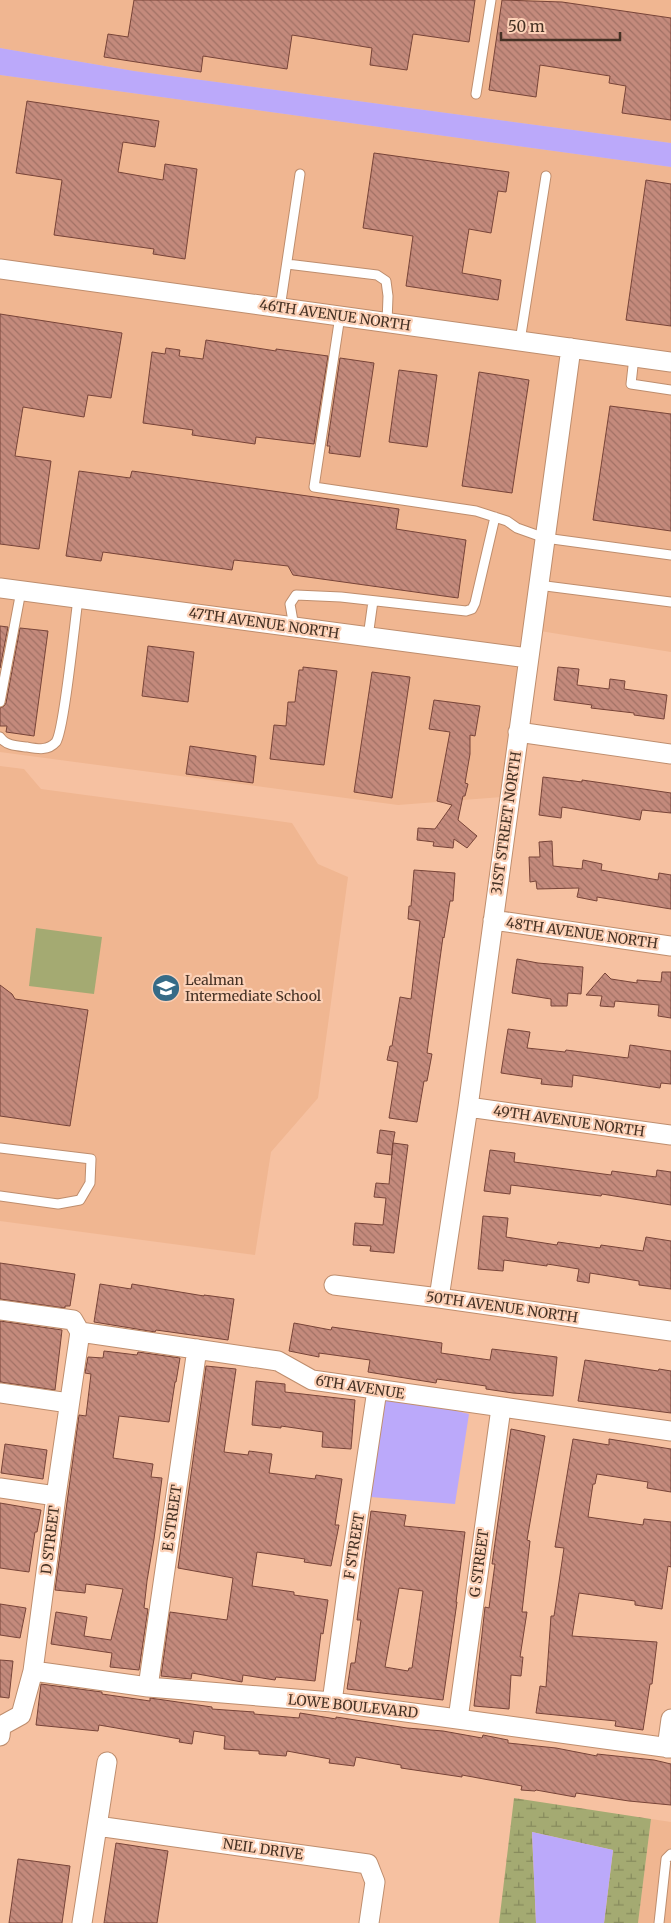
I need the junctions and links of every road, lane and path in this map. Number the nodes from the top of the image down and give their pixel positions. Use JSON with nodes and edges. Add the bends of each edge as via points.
{"nodes":[{"id":1,"x":491,"y":0,"type":"edge"},
{"id":2,"x":476,"y":94,"type":"dead end"},
{"id":3,"x":300,"y":174,"type":"dead end"},
{"id":4,"x":546,"y":176,"type":"dead end"},
{"id":5,"x":287,"y":264,"type":"junction"},
{"id":6,"x":0,"y":269,"type":"edge"},
{"id":7,"x":280,"y":308,"type":"junction"},
{"id":8,"x":340,"y":316,"type":"junction"},
{"id":9,"x":387,"y":323,"type":"junction"},
{"id":10,"x":520,"y":341,"type":"junction"},
{"id":11,"x":571,"y":348,"type":"junction"},
{"id":12,"x":634,"y":357,"type":"junction"},
{"id":13,"x":671,"y":362,"type":"edge"},
{"id":14,"x":671,"y":390,"type":"edge"},
{"id":15,"x":496,"y":517,"type":"junction"},
{"id":16,"x":545,"y":538,"type":"junction"},
{"id":17,"x":671,"y":555,"type":"edge"},
{"id":18,"x":538,"y":585,"type":"junction"},
{"id":19,"x":0,"y":588,"type":"edge"},
{"id":20,"x":21,"y":591,"type":"junction"},
{"id":21,"x":78,"y":599,"type":"junction"},
{"id":22,"x":373,"y":601,"type":"junction"},
{"id":23,"x":671,"y":602,"type":"edge"},
{"id":24,"x":294,"y":627,"type":"junction"},
{"id":25,"x":368,"y":637,"type":"junction"},
{"id":26,"x":528,"y":658,"type":"junction"},
{"id":27,"x":0,"y":702,"type":"edge"},
{"id":28,"x":518,"y":732,"type":"junction"},
{"id":29,"x":0,"y":737,"type":"edge"},
{"id":30,"x":671,"y":754,"type":"edge"},
{"id":31,"x":493,"y":920,"type":"junction"},
{"id":32,"x":671,"y":946,"type":"edge"},
{"id":33,"x":468,"y":1106,"type":"junction"},
{"id":34,"x":671,"y":1135,"type":"edge"},
{"id":35,"x":0,"y":1148,"type":"edge"},
{"id":36,"x":0,"y":1196,"type":"edge"},
{"id":37,"x":334,"y":1285,"type":"dead end"},
{"id":38,"x":439,"y":1298,"type":"junction"},
{"id":39,"x":0,"y":1310,"type":"edge"},
{"id":40,"x":80,"y":1332,"type":"junction"},
{"id":41,"x":671,"y":1332,"type":"edge"},
{"id":42,"x":197,"y":1349,"type":"junction"},
{"id":43,"x":378,"y":1390,"type":"junction"},
{"id":44,"x":0,"y":1393,"type":"edge"},
{"id":45,"x":69,"y":1402,"type":"junction"},
{"id":46,"x":501,"y":1408,"type":"junction"},
{"id":47,"x":671,"y":1431,"type":"edge"},
{"id":48,"x":0,"y":1488,"type":"edge"},
{"id":49,"x":56,"y":1496,"type":"junction"},
{"id":50,"x":33,"y":1671,"type":"junction"},
{"id":51,"x":148,"y":1687,"type":"junction"},
{"id":52,"x":332,"y":1702,"type":"junction"},
{"id":53,"x":458,"y":1718,"type":"junction"},
{"id":54,"x":671,"y":1719,"type":"edge"},
{"id":55,"x":0,"y":1729,"type":"edge"},
{"id":56,"x":669,"y":1748,"type":"edge"},
{"id":57,"x":107,"y":1762,"type":"dead end"},
{"id":58,"x":97,"y":1826,"type":"junction"},
{"id":59,"x":671,"y":1854,"type":"edge"},
{"id":60,"x":82,"y":1923,"type":"edge"},
{"id":61,"x":369,"y":1923,"type":"edge"},
{"id":62,"x":659,"y":1923,"type":"edge"}],
"edges":[{"from":1,"to":2,"type":"lane"},
{"from":3,"to":5,"type":"lane"},
{"from":4,"to":10,"type":"lane"},
{"from":5,"to":7,"type":"lane"},
{"from":5,"to":9,"type":"lane","via":[[377,275],[386,281]]},
{"from":6,"to":7,"type":"street","name":"46TH AVENUE NORTH"},
{"from":7,"to":8,"type":"street","name":"46TH AVENUE NORTH"},
{"from":8,"to":9,"type":"street","name":"46TH AVENUE NORTH"},
{"from":8,"to":15,"type":"lane","via":[[314,487],[476,511]]},
{"from":9,"to":10,"type":"street","name":"46TH AVENUE NORTH"},
{"from":10,"to":11,"type":"street","name":"46TH AVENUE NORTH"},
{"from":11,"to":12,"type":"street","name":"46TH AVENUE NORTH"},
{"from":11,"to":16,"type":"street","name":"31ST STREET NORTH"},
{"from":12,"to":13,"type":"street","name":"46TH AVENUE NORTH"},
{"from":12,"to":14,"type":"lane","via":[[630,384]]},
{"from":15,"to":16,"type":"lane"},
{"from":15,"to":22,"type":"lane","via":[[472,609]]},
{"from":16,"to":17,"type":"lane"},
{"from":16,"to":18,"type":"street","name":"31ST STREET NORTH"},
{"from":18,"to":23,"type":"lane"},
{"from":18,"to":26,"type":"street","name":"31ST STREET NORTH"},
{"from":19,"to":20,"type":"street","name":"47TH AVENUE NORTH"},
{"from":20,"to":21,"type":"street","name":"47TH AVENUE NORTH"},
{"from":20,"to":27,"type":"lane"},
{"from":21,"to":24,"type":"street","name":"47TH AVENUE NORTH"},
{"from":21,"to":29,"type":"lane","via":[[58,739],[42,749],[10,745]]},
{"from":22,"to":24,"type":"lane","via":[[296,595],[290,604]]},
{"from":22,"to":25,"type":"lane"},
{"from":24,"to":25,"type":"street","name":"47TH AVENUE NORTH"},
{"from":25,"to":26,"type":"street","name":"47TH AVENUE NORTH"},
{"from":26,"to":28,"type":"street","name":"31ST STREET NORTH"},
{"from":28,"to":30,"type":"street"},
{"from":28,"to":31,"type":"street","name":"31ST STREET NORTH"},
{"from":31,"to":32,"type":"street","name":"48TH AVENUE NORTH"},
{"from":31,"to":33,"type":"street","name":"31ST STREET NORTH"},
{"from":33,"to":34,"type":"street","name":"49TH AVENUE NORTH"},
{"from":33,"to":38,"type":"street","name":"31ST STREET NORTH"},
{"from":35,"to":36,"type":"lane","via":[[91,1159],[90,1183],[80,1200],[58,1204]]},
{"from":37,"to":38,"type":"street","name":"50TH AVENUE NORTH"},
{"from":38,"to":41,"type":"street","name":"50TH AVENUE NORTH"},
{"from":39,"to":40,"type":"street","name":"6TH AVENUE","via":[[73,1320]]},
{"from":40,"to":42,"type":"street","name":"6TH AVENUE"},
{"from":40,"to":45,"type":"street","name":"D STREET"},
{"from":42,"to":43,"type":"street","name":"6TH AVENUE","via":[[278,1361],[312,1380]]},
{"from":42,"to":51,"type":"street","name":"E STREET"},
{"from":43,"to":46,"type":"street","name":"6TH AVENUE"},
{"from":43,"to":52,"type":"street","name":"F STREET"},
{"from":44,"to":45,"type":"street"},
{"from":45,"to":49,"type":"street","name":"D STREET"},
{"from":46,"to":47,"type":"street","name":"6TH AVENUE"},
{"from":46,"to":53,"type":"street","name":"G STREET"},
{"from":48,"to":49,"type":"street"},
{"from":49,"to":50,"type":"street","name":"D STREET"},
{"from":50,"to":51,"type":"street","name":"LOWE BOULEVARD"},
{"from":50,"to":55,"type":"street","name":"D STREET","via":[[21,1715]]},
{"from":51,"to":52,"type":"street","name":"LOWE BOULEVARD"},
{"from":52,"to":53,"type":"street","name":"LOWE BOULEVARD"},
{"from":53,"to":56,"type":"street","name":"LOWE BOULEVARD"},
{"from":54,"to":56,"type":"street"},
{"from":57,"to":58,"type":"street"},
{"from":58,"to":60,"type":"street"},
{"from":58,"to":61,"type":"street","name":"NEIL DRIVE","via":[[368,1864],[375,1882]]},
{"from":59,"to":62,"type":"lane","via":[[666,1859]]}]}
